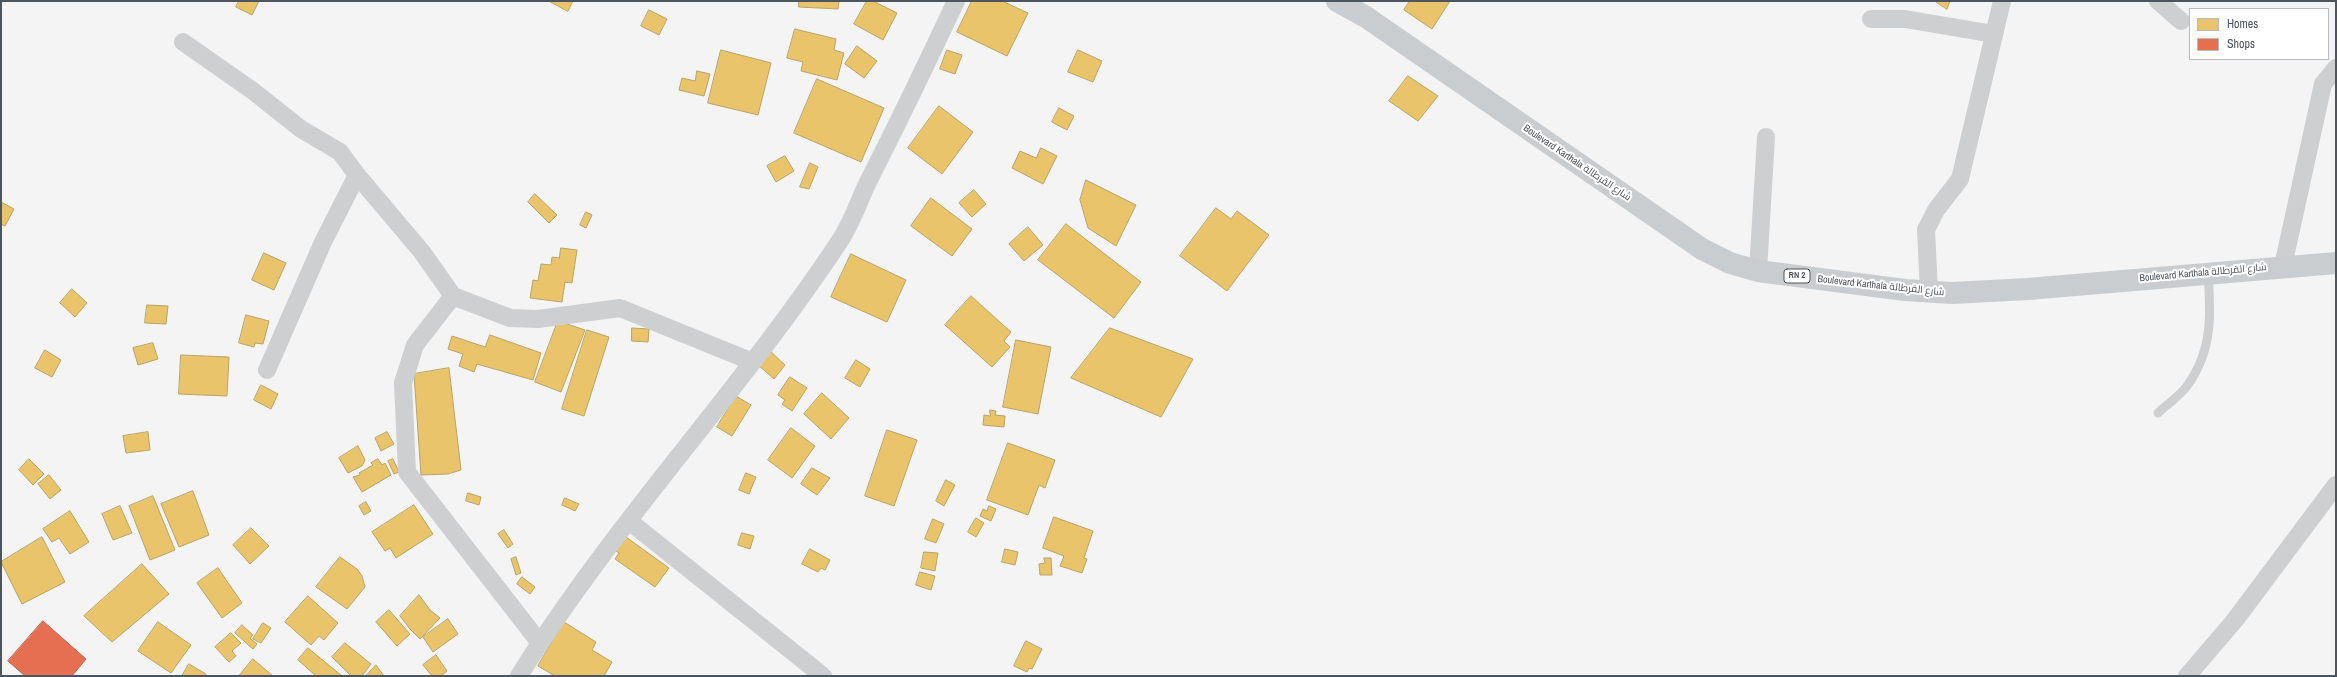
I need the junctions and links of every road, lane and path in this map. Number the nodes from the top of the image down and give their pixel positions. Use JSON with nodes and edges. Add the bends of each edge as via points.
{"nodes":[{"id":1,"x":956,"y":1,"type":"edge"},
{"id":2,"x":1337,"y":1,"type":"edge"},
{"id":3,"x":2002,"y":1,"type":"edge"},
{"id":4,"x":2158,"y":1,"type":"edge"},
{"id":5,"x":1871,"y":19,"type":"dead end"},
{"id":6,"x":2181,"y":21,"type":"dead end"},
{"id":7,"x":1994,"y":34,"type":"junction"},
{"id":8,"x":182,"y":42,"type":"dead end"},
{"id":9,"x":2336,"y":68,"type":"edge"},
{"id":10,"x":1766,"y":137,"type":"dead end"},
{"id":11,"x":357,"y":175,"type":"junction"},
{"id":12,"x":2336,"y":263,"type":"edge"},
{"id":13,"x":2283,"y":266,"type":"junction"},
{"id":14,"x":1758,"y":271,"type":"junction"},
{"id":15,"x":2208,"y":273,"type":"junction"},
{"id":16,"x":1929,"y":292,"type":"junction"},
{"id":17,"x":453,"y":296,"type":"junction"},
{"id":18,"x":753,"y":362,"type":"junction"},
{"id":19,"x":267,"y":370,"type":"dead end"},
{"id":20,"x":2158,"y":413,"type":"dead end"},
{"id":21,"x":2336,"y":485,"type":"edge"},
{"id":22,"x":629,"y":520,"type":"junction"},
{"id":23,"x":540,"y":644,"type":"junction"},
{"id":24,"x":519,"y":676,"type":"edge"},
{"id":25,"x":823,"y":676,"type":"edge"},
{"id":26,"x":2187,"y":676,"type":"edge"}],
"edges":[{"from":1,"to":18,"type":"street","via":[[841,240]]},
{"from":2,"to":14,"type":"main road","name":"Boulevard Karthala شارع القرطالة","number":"RN 2","via":[[1366,17],[1702,249]]},
{"from":3,"to":7,"type":"street"},
{"from":4,"to":6,"type":"street"},
{"from":5,"to":7,"type":"street","via":[[1905,19]]},
{"from":7,"to":16,"type":"street","via":[[1960,179],[1936,210],[1926,230]]},
{"from":8,"to":11,"type":"street","via":[[253,91],[301,129],[340,152]]},
{"from":9,"to":13,"type":"street","via":[[2323,84]]},
{"from":10,"to":14,"type":"street"},
{"from":11,"to":17,"type":"street","via":[[422,252]]},
{"from":11,"to":19,"type":"street","via":[[323,242]]},
{"from":12,"to":13,"type":"main road","name":"Boulevard Karthala شارع القرطالة","number":"RN 2"},
{"from":13,"to":15,"type":"main road","name":"Boulevard Karthala شارع القرطالة","number":"RN 2"},
{"from":14,"to":16,"type":"main road","name":"Boulevard Karthala شارع القرطالة","number":"RN 2"},
{"from":15,"to":16,"type":"main road","name":"Boulevard Karthala شارع القرطالة","number":"RN 2","via":[[2028,289]]},
{"from":15,"to":20,"type":"lane","via":[[2211,317],[2202,362],[2186,387]]},
{"from":17,"to":18,"type":"street","via":[[510,318],[538,319],[620,308]]},
{"from":17,"to":23,"type":"street","via":[[416,345],[403,383],[407,472]]},
{"from":18,"to":22,"type":"street"},
{"from":21,"to":26,"type":"street","via":[[2236,620]]},
{"from":22,"to":23,"type":"street"},
{"from":22,"to":25,"type":"street"},
{"from":23,"to":24,"type":"street"}]}
